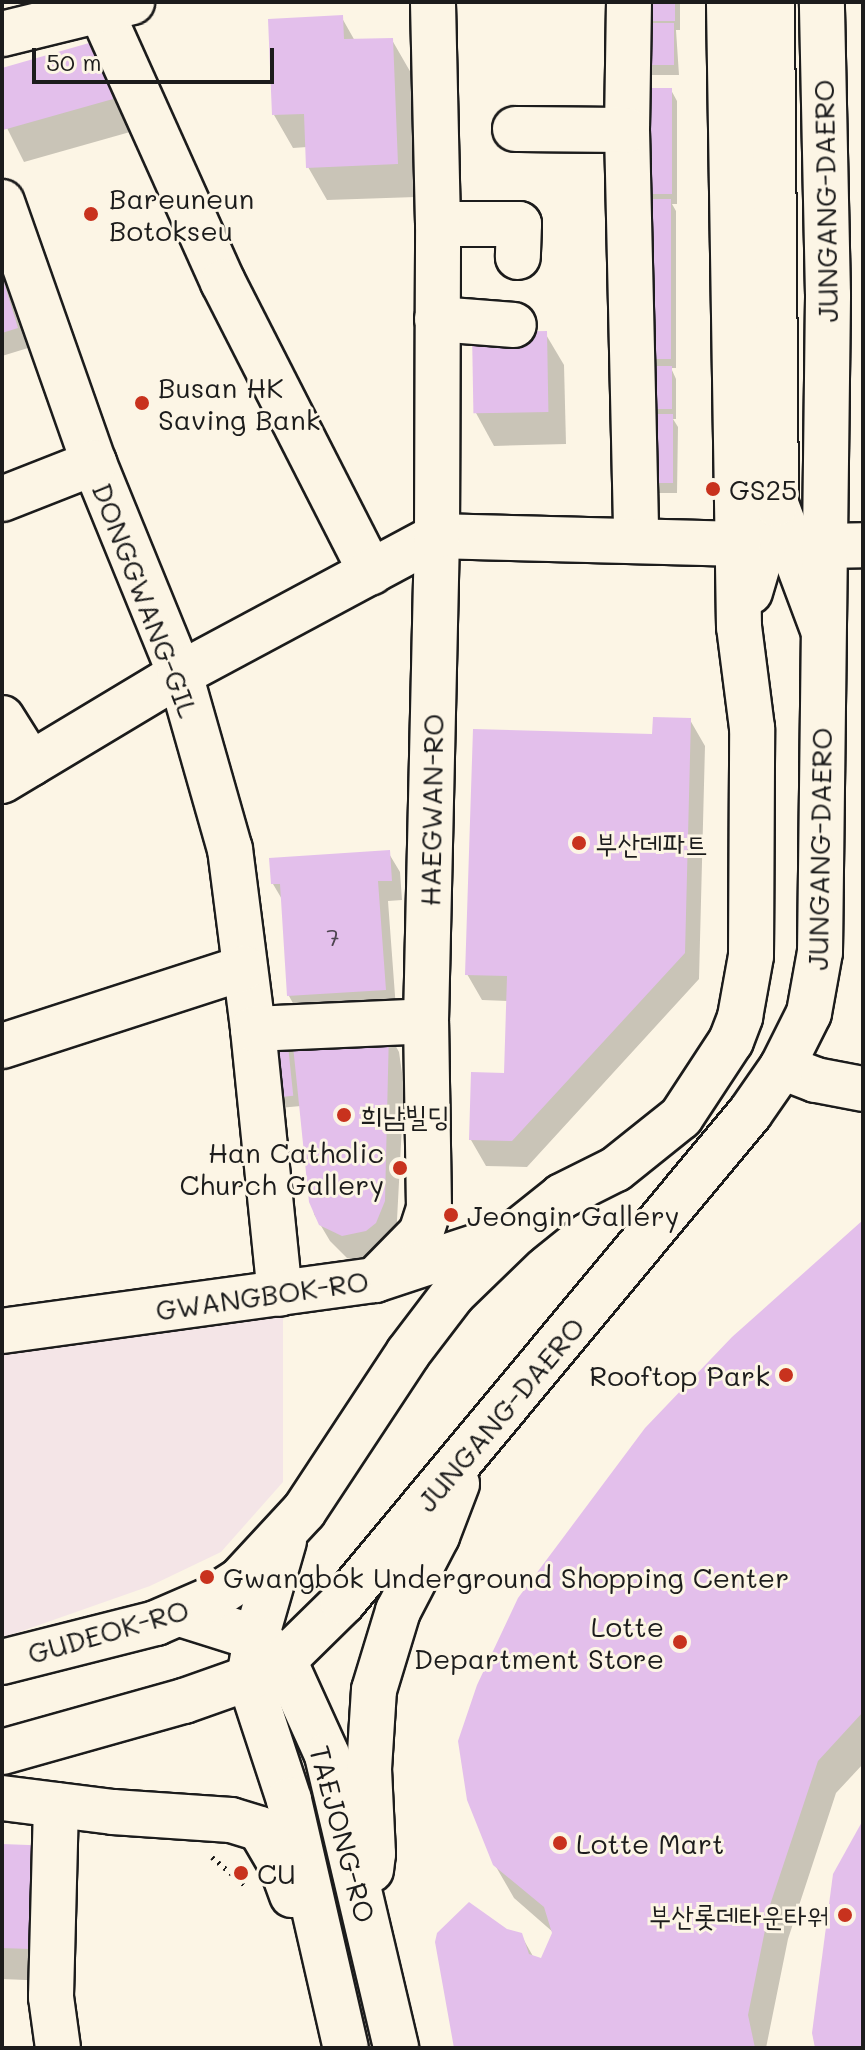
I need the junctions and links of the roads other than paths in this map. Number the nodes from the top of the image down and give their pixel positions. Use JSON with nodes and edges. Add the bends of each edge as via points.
{"nodes":[{"id":1,"x":433,"y":2,"type":"edge"},
{"id":2,"x":629,"y":2,"type":"edge"},
{"id":3,"x":729,"y":2,"type":"edge"},
{"id":4,"x":772,"y":2,"type":"edge"},
{"id":5,"x":822,"y":2,"type":"edge"},
{"id":6,"x":109,"y":4,"type":"edge"},
{"id":7,"x":2,"y":34,"type":"edge"},
{"id":8,"x":515,"y":129,"type":"dead end"},
{"id":9,"x":627,"y":130,"type":"junction"},
{"id":10,"x":2,"y":202,"type":"edge"},
{"id":11,"x":438,"y":224,"type":"junction"},
{"id":12,"x":518,"y":257,"type":"dead end"},
{"id":13,"x":437,"y":319,"type":"junction"},
{"id":14,"x":514,"y":325,"type":"dead end"},
{"id":15,"x":94,"y":463,"type":"junction"},
{"id":16,"x":2,"y":499,"type":"edge"},
{"id":17,"x":776,"y":504,"type":"junction"},
{"id":18,"x":437,"y":536,"type":"junction"},
{"id":19,"x":636,"y":539,"type":"junction"},
{"id":20,"x":739,"y":544,"type":"junction"},
{"id":21,"x":844,"y":545,"type":"edge"},
{"id":22,"x":371,"y":573,"type":"junction"},
{"id":23,"x":739,"y":627,"type":"junction"},
{"id":24,"x":823,"y":632,"type":"junction"},
{"id":25,"x":180,"y":674,"type":"junction"},
{"id":26,"x":2,"y":718,"type":"edge"},
{"id":27,"x":16,"y":772,"type":"edge"},
{"id":28,"x":244,"y":968,"type":"junction"},
{"id":29,"x":426,"y":1021,"type":"junction"},
{"id":30,"x":253,"y":1029,"type":"junction"},
{"id":31,"x":2,"y":1046,"type":"edge"},
{"id":32,"x":782,"y":1067,"type":"junction"},
{"id":33,"x":863,"y":1089,"type":"edge"},
{"id":34,"x":516,"y":1233,"type":"junction"},
{"id":35,"x":375,"y":1280,"type":"junction"},
{"id":36,"x":280,"y":1294,"type":"junction"},
{"id":37,"x":2,"y":1331,"type":"edge"},
{"id":38,"x":468,"y":1452,"type":"junction"},
{"id":39,"x":285,"y":1535,"type":"junction"},
{"id":40,"x":180,"y":1614,"type":"junction"},
{"id":41,"x":263,"y":1659,"type":"junction"},
{"id":42,"x":2,"y":1662,"type":"edge"},
{"id":43,"x":2,"y":1752,"type":"edge"},
{"id":44,"x":2,"y":1798,"type":"edge"},
{"id":45,"x":56,"y":1805,"type":"junction"},
{"id":46,"x":364,"y":1912,"type":"junction"},
{"id":47,"x":327,"y":1958,"type":"junction"},
{"id":48,"x":58,"y":2048,"type":"edge"},
{"id":49,"x":346,"y":2048,"type":"edge"},
{"id":50,"x":396,"y":2048,"type":"edge"}],
"edges":[{"from":1,"to":11,"type":"main road","name":"HAEGWAN-RO"},
{"from":2,"to":9,"type":"main road"},
{"from":3,"to":20,"type":"main road"},
{"from":4,"to":17,"type":"main road"},
{"from":5,"to":21,"type":"main road","name":"JUNGANG-DAERO","via":[[828,295]]},
{"from":6,"to":7,"type":"main road"},
{"from":6,"to":22,"type":"main road","via":[[223,282]]},
{"from":8,"to":9,"type":"main road"},
{"from":9,"to":19,"type":"main road"},
{"from":10,"to":15,"type":"main road","name":"DONGGWANG-GIL"},
{"from":11,"to":12,"type":"main road","via":[[519,224]]},
{"from":11,"to":13,"type":"main road","name":"HAEGWAN-RO"},
{"from":13,"to":14,"type":"main road"},
{"from":13,"to":18,"type":"main road","name":"HAEGWAN-RO"},
{"from":15,"to":16,"type":"main road"},
{"from":15,"to":25,"type":"main road","name":"DONGGWANG-GIL"},
{"from":17,"to":23,"type":"main road"},
{"from":17,"to":24,"type":"main road"},
{"from":18,"to":19,"type":"main road"},
{"from":18,"to":22,"type":"main road"},
{"from":18,"to":29,"type":"main road","name":"HAEGWAN-RO"},
{"from":19,"to":20,"type":"main road"},
{"from":20,"to":23,"type":"main road"},
{"from":21,"to":24,"type":"main road","name":"JUNGANG-DAERO"},
{"from":22,"to":25,"type":"main road"},
{"from":23,"to":34,"type":"main road","via":[[752,728],[751,956],[740,1017],[731,1041],[681,1117],[616,1169],[562,1196]]},
{"from":24,"to":32,"type":"main road","name":"JUNGANG-DAERO","via":[[820,952],[809,1013]]},
{"from":25,"to":27,"type":"main road"},
{"from":25,"to":28,"type":"main road","name":"DONGGWANG-GIL","via":[[230,849]]},
{"from":26,"to":27,"type":"main road"},
{"from":28,"to":30,"type":"main road","name":"DONGGWANG-GIL"},
{"from":28,"to":31,"type":"main road"},
{"from":29,"to":30,"type":"main road"},
{"from":29,"to":35,"type":"main road","name":"HAEGWAN-RO","via":[[429,1209],[421,1233]]},
{"from":30,"to":36,"type":"main road","name":"DONGGWANG-GIL"},
{"from":32,"to":33,"type":"main road"},
{"from":32,"to":38,"type":"main road","name":"JUNGANG-DAERO","via":[[750,1113]]},
{"from":34,"to":35,"type":"main road","name":"GWANGBOK-RO"},
{"from":34,"to":39,"type":"main road","via":[[453,1294]]},
{"from":35,"to":36,"type":"main road","name":"GWANGBOK-RO"},
{"from":36,"to":37,"type":"main road","name":"GWANGBOK-RO"},
{"from":38,"to":41,"type":"main road","name":"JUNGANG-DAERO","via":[[343,1602]]},
{"from":38,"to":46,"type":"main road","via":[[437,1536],[398,1611],[374,1690],[369,1769],[373,1854]]},
{"from":39,"to":40,"type":"main road","name":"GUDEOK-RO","via":[[240,1580]]},
{"from":39,"to":41,"type":"main road"},
{"from":40,"to":41,"type":"main road"},
{"from":40,"to":42,"type":"main road","name":"GUDEOK-RO"},
{"from":41,"to":43,"type":"main road","via":[[184,1701]]},
{"from":41,"to":46,"type":"main road","name":"TAEJONG-RO","via":[[327,1755]]},
{"from":41,"to":47,"type":"main road","name":"TAEJONG-RO","via":[[289,1800]]},
{"from":44,"to":45,"type":"main road"},
{"from":45,"to":47,"type":"main road","via":[[231,1820],[260,1829]]},
{"from":45,"to":48,"type":"main road","via":[[51,1997]]},
{"from":46,"to":50,"type":"main road","name":"TAEJONG-RO"},
{"from":47,"to":49,"type":"main road","name":"TAEJONG-RO"}]}
